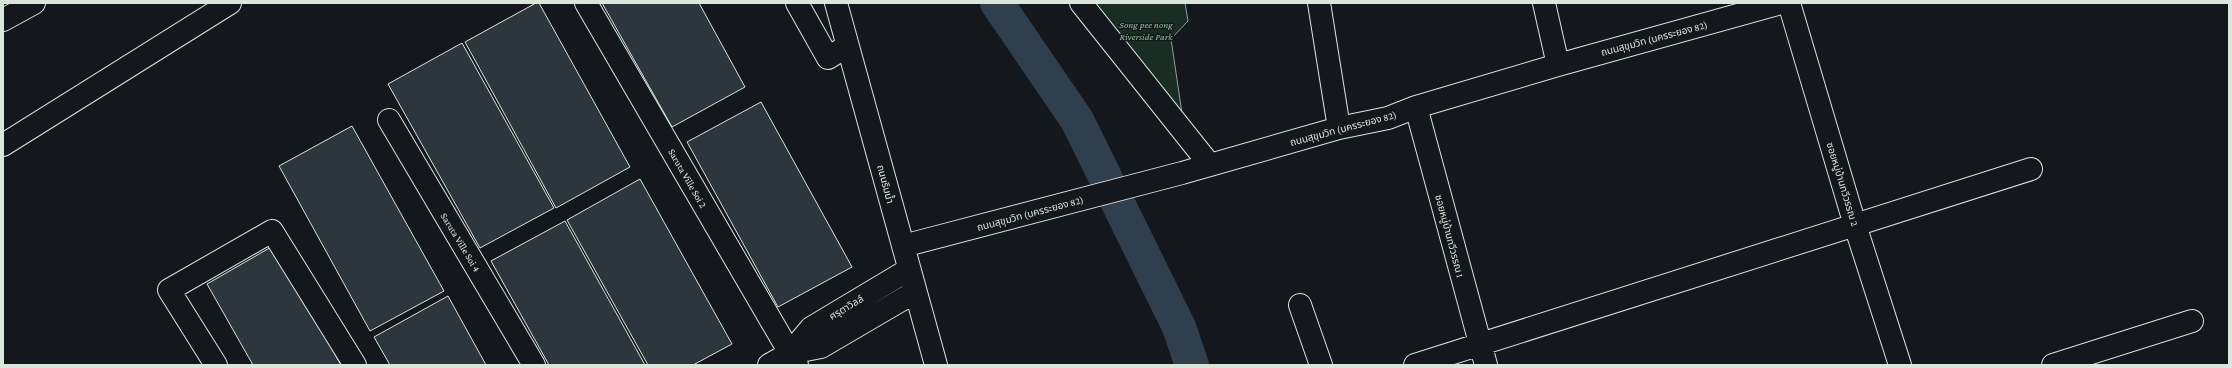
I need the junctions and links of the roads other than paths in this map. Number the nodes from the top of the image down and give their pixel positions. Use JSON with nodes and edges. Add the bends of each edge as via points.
{"nodes":[{"id":1,"x":34,"y":3,"type":"edge"},
{"id":2,"x":230,"y":3,"type":"edge"},
{"id":3,"x":586,"y":3,"type":"edge"},
{"id":4,"x":797,"y":3,"type":"edge"},
{"id":5,"x":836,"y":3,"type":"edge"},
{"id":6,"x":1081,"y":3,"type":"edge"},
{"id":7,"x":1319,"y":3,"type":"edge"},
{"id":8,"x":1544,"y":3,"type":"edge"},
{"id":9,"x":1781,"y":3,"type":"edge"},
{"id":10,"x":1789,"y":3,"type":"edge"},
{"id":11,"x":3,"y":20,"type":"edge"},
{"id":12,"x":847,"y":46,"type":"junction"},
{"id":13,"x":1558,"y":65,"type":"junction"},
{"id":14,"x":1416,"y":107,"type":"junction"},
{"id":15,"x":389,"y":120,"type":"dead end"},
{"id":16,"x":1339,"y":128,"type":"junction"},
{"id":17,"x":3,"y":145,"type":"edge"},
{"id":18,"x":1210,"y":165,"type":"junction"},
{"id":19,"x":2031,"y":169,"type":"dead end"},
{"id":20,"x":1855,"y":225,"type":"junction"},
{"id":21,"x":903,"y":246,"type":"junction"},
{"id":22,"x":908,"y":270,"type":"junction"},
{"id":23,"x":915,"y":292,"type":"junction"},
{"id":24,"x":1300,"y":305,"type":"dead end"},
{"id":25,"x":2192,"y":321,"type":"dead end"},
{"id":26,"x":1479,"y":343,"type":"junction"},
{"id":27,"x":794,"y":359,"type":"edge"},
{"id":28,"x":216,"y":365,"type":"edge"},
{"id":29,"x":355,"y":365,"type":"edge"},
{"id":30,"x":534,"y":365,"type":"edge"},
{"id":31,"x":769,"y":365,"type":"edge"},
{"id":32,"x":936,"y":365,"type":"edge"},
{"id":33,"x":1321,"y":365,"type":"edge"},
{"id":34,"x":1415,"y":365,"type":"edge"},
{"id":35,"x":1486,"y":365,"type":"edge"},
{"id":36,"x":1900,"y":365,"type":"edge"},
{"id":37,"x":2053,"y":365,"type":"edge"}],
"edges":[{"from":1,"to":11,"type":"street"},
{"from":2,"to":17,"type":"street"},
{"from":3,"to":27,"type":"street","name":"Saruta Ville Soi 2"},
{"from":4,"to":12,"type":"street","via":[[828,58]]},
{"from":5,"to":12,"type":"street","name":"ถนนริมน้ำ"},
{"from":6,"to":18,"type":"street"},
{"from":7,"to":16,"type":"street"},
{"from":8,"to":13,"type":"street"},
{"from":9,"to":13,"type":"street","name":"ถนนสุขุมวิท (นครระยอง 82)"},
{"from":10,"to":20,"type":"street","name":"ซอยหมู่บ้านทวีวรรณ 2"},
{"from":12,"to":21,"type":"street","name":"ถนนริมน้ำ"},
{"from":13,"to":14,"type":"street","name":"ถนนสุขุมวิท (นครระยอง 82)"},
{"from":14,"to":16,"type":"street","name":"ถนนสุขุมวิท (นครระยอง 82)","via":[[1388,118]]},
{"from":14,"to":26,"type":"street","name":"ซอยหมู่บ้านทวีวรรณ 1"},
{"from":15,"to":30,"type":"street","name":"Saruta Ville Soi 4"},
{"from":16,"to":18,"type":"street","name":"ถนนสุขุมวิท (นครระยอง 82)"},
{"from":18,"to":21,"type":"street","name":"ถนนสุขุมวิท (นครระยอง 82)"},
{"from":19,"to":20,"type":"street"},
{"from":20,"to":26,"type":"street"},
{"from":20,"to":36,"type":"street","name":"ซอยหมู่บ้านทวีวรรณ 2"},
{"from":21,"to":22,"type":"street","name":"ถนนริมน้ำ"},
{"from":22,"to":23,"type":"street","name":"ถนนริมน้ำ"},
{"from":22,"to":27,"type":"street","name":"ศรุตาวิลล์","via":[[811,328]]},
{"from":23,"to":27,"type":"street","name":"ศรุตาวิลล์","via":[[821,347]]},
{"from":23,"to":32,"type":"street","name":"ถนนริมน้ำ"},
{"from":24,"to":33,"type":"street"},
{"from":25,"to":37,"type":"street"},
{"from":26,"to":34,"type":"street"},
{"from":26,"to":35,"type":"street","name":"ซอยหมู่บ้านทวีวรรณ 1"},
{"from":27,"to":31,"type":"street","name":"ศรุตาวิลล์"},
{"from":28,"to":29,"type":"street","via":[[169,290],[272,231]]}]}
